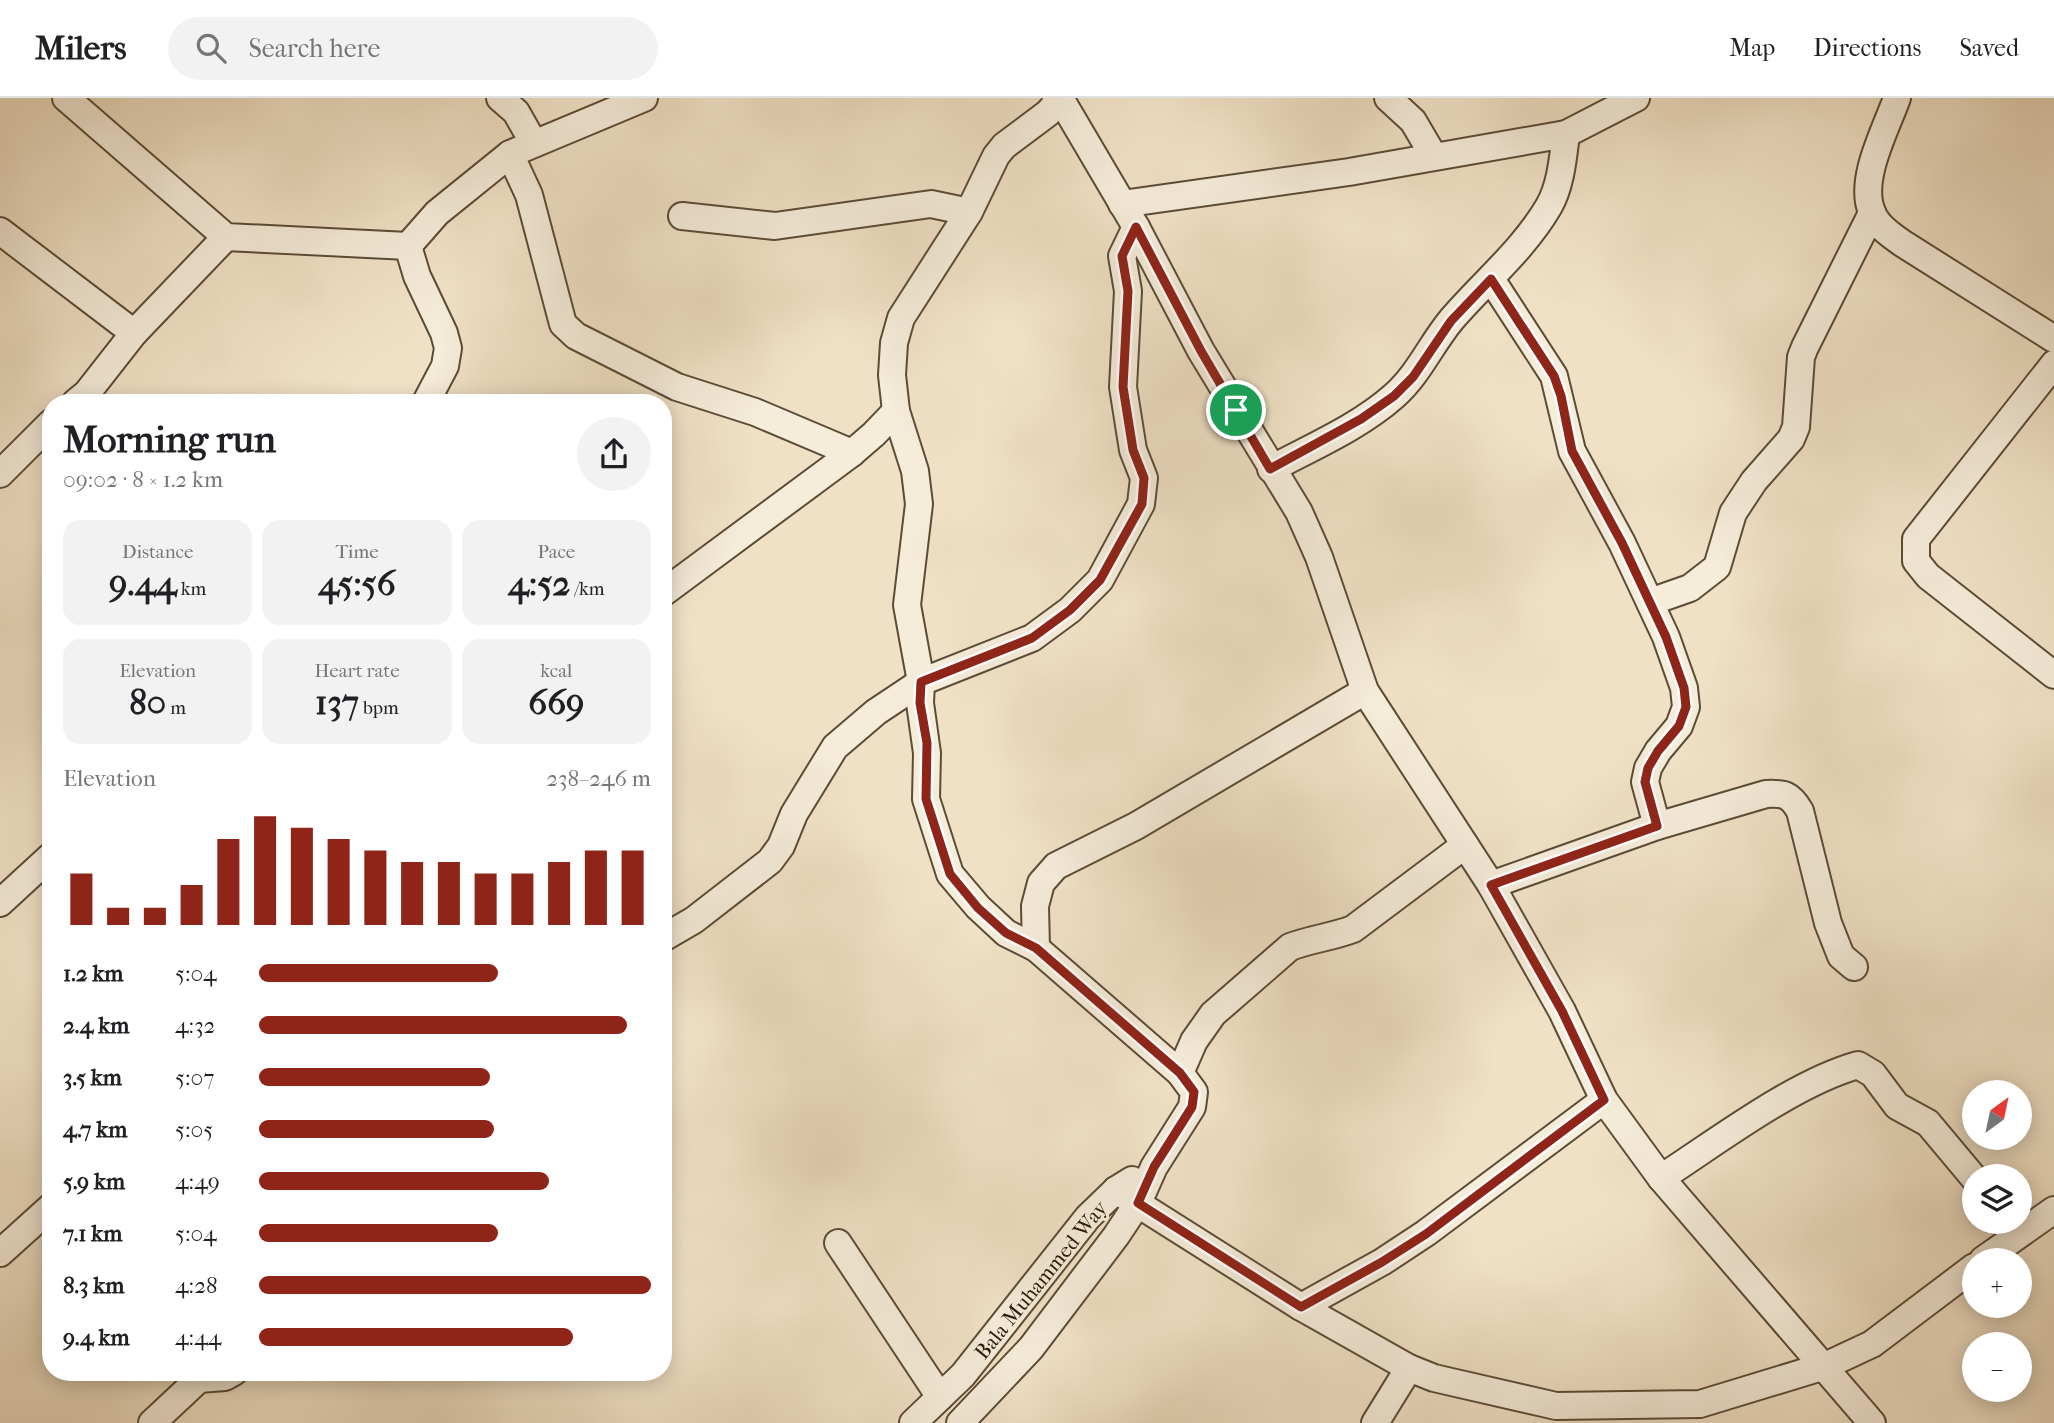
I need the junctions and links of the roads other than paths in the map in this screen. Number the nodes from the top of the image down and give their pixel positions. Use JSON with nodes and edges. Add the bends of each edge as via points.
{"nodes":[{"id":1,"x":66,"y":98,"type":"edge"},
{"id":2,"x":500,"y":98,"type":"edge"},
{"id":3,"x":644,"y":98,"type":"edge"},
{"id":4,"x":1058,"y":98,"type":"edge"},
{"id":5,"x":1388,"y":98,"type":"edge"},
{"id":6,"x":1636,"y":98,"type":"edge"},
{"id":7,"x":1897,"y":98,"type":"edge"},
{"id":8,"x":1566,"y":134,"type":"junction"},
{"id":9,"x":521,"y":148,"type":"junction"},
{"id":10,"x":1433,"y":155,"type":"junction"},
{"id":11,"x":1122,"y":204,"type":"junction"},
{"id":12,"x":969,"y":212,"type":"junction"},
{"id":13,"x":1872,"y":213,"type":"junction"},
{"id":14,"x":682,"y":216,"type":"dead end"},
{"id":15,"x":1136,"y":227,"type":"junction"},
{"id":16,"x":0,"y":232,"type":"edge"},
{"id":17,"x":226,"y":237,"type":"junction"},
{"id":18,"x":408,"y":246,"type":"junction"},
{"id":19,"x":1491,"y":279,"type":"junction"},
{"id":20,"x":134,"y":333,"type":"junction"},
{"id":21,"x":2054,"y":338,"type":"edge"},
{"id":22,"x":2054,"y":364,"type":"edge"},
{"id":23,"x":87,"y":394,"type":"edge"},
{"id":24,"x":430,"y":394,"type":"edge"},
{"id":25,"x":896,"y":411,"type":"junction"},
{"id":26,"x":42,"y":431,"type":"edge"},
{"id":27,"x":852,"y":453,"type":"junction"},
{"id":28,"x":1270,"y":469,"type":"junction"},
{"id":29,"x":1,"y":470,"type":"edge"},
{"id":30,"x":672,"y":586,"type":"edge"},
{"id":31,"x":1650,"y":603,"type":"junction"},
{"id":32,"x":2054,"y":675,"type":"edge"},
{"id":33,"x":921,"y":682,"type":"junction"},
{"id":34,"x":1365,"y":691,"type":"junction"},
{"id":35,"x":1657,"y":826,"type":"junction"},
{"id":36,"x":1465,"y":845,"type":"junction"},
{"id":37,"x":42,"y":864,"type":"edge"},
{"id":38,"x":1491,"y":885,"type":"junction"},
{"id":39,"x":0,"y":903,"type":"edge"},
{"id":40,"x":672,"y":933,"type":"edge"},
{"id":41,"x":1036,"y":948,"type":"junction"},
{"id":42,"x":1854,"y":967,"type":"dead end"},
{"id":43,"x":1180,"y":1073,"type":"junction"},
{"id":44,"x":1604,"y":1100,"type":"junction"},
{"id":45,"x":1962,"y":1164,"type":"edge"},
{"id":46,"x":1661,"y":1178,"type":"junction"},
{"id":47,"x":1127,"y":1196,"type":"junction"},
{"id":48,"x":2054,"y":1210,"type":"edge"},
{"id":49,"x":42,"y":1215,"type":"edge"},
{"id":50,"x":2032,"y":1220,"type":"edge"},
{"id":51,"x":2007,"y":1234,"type":"edge"},
{"id":52,"x":838,"y":1243,"type":"dead end"},
{"id":53,"x":1994,"y":1248,"type":"edge"},
{"id":54,"x":0,"y":1253,"type":"edge"},
{"id":55,"x":1962,"y":1276,"type":"edge"},
{"id":56,"x":1301,"y":1307,"type":"junction"},
{"id":57,"x":1825,"y":1366,"type":"junction"},
{"id":58,"x":1409,"y":1368,"type":"junction"},
{"id":59,"x":198,"y":1381,"type":"edge"},
{"id":60,"x":940,"y":1397,"type":"junction"},
{"id":61,"x":152,"y":1423,"type":"edge"},
{"id":62,"x":913,"y":1423,"type":"edge"},
{"id":63,"x":960,"y":1423,"type":"edge"},
{"id":64,"x":1375,"y":1423,"type":"edge"},
{"id":65,"x":1872,"y":1423,"type":"edge"}],
"edges":[{"from":1,"to":17,"type":"street"},
{"from":2,"to":9,"type":"street","via":[[516,112]]},
{"from":3,"to":9,"type":"street"},
{"from":4,"to":11,"type":"street"},
{"from":4,"to":12,"type":"street","via":[[1048,113],[1004,146]]},
{"from":5,"to":10,"type":"street","via":[[1413,121]]},
{"from":6,"to":8,"type":"street"},
{"from":7,"to":13,"type":"street","via":[[1869,176]]},
{"from":8,"to":10,"type":"street"},
{"from":8,"to":19,"type":"street","via":[[1550,204]]},
{"from":9,"to":18,"type":"street","via":[[437,213]]},
{"from":9,"to":27,"type":"street","via":[[563,324],[576,336],[677,387],[755,412]]},
{"from":10,"to":11,"type":"street","via":[[1349,172]]},
{"from":11,"to":15,"type":"street"},
{"from":12,"to":14,"type":"street","via":[[932,204],[775,226]]},
{"from":12,"to":25,"type":"street","via":[[901,318],[894,343]]},
{"from":13,"to":21,"type":"street","via":[[1902,243]]},
{"from":13,"to":31,"type":"street","via":[[1801,357],[1798,417],[1791,439],[1754,481],[1734,513],[1717,567],[1690,588]]},
{"from":15,"to":28,"type":"street"},
{"from":15,"to":33,"type":"street","via":[[1122,256],[1128,291],[1123,387],[1133,450],[1144,478],[1142,504],[1100,580],[1070,610],[1032,638]]},
{"from":16,"to":20,"type":"street"},
{"from":17,"to":18,"type":"street"},
{"from":17,"to":20,"type":"street"},
{"from":18,"to":24,"type":"street","via":[[416,276],[448,348],[445,366]]},
{"from":19,"to":28,"type":"street","via":[[1451,321],[1413,377],[1394,396]]},
{"from":19,"to":31,"type":"street","via":[[1554,376],[1572,451]]},
{"from":20,"to":23,"type":"street"},
{"from":22,"to":32,"type":"street","via":[[1916,539],[1916,561],[1928,576]]},
{"from":25,"to":27,"type":"street"},
{"from":25,"to":33,"type":"street","via":[[915,471],[919,504],[907,605]]},
{"from":26,"to":29,"type":"street"},
{"from":27,"to":30,"type":"street"},
{"from":28,"to":34,"type":"street","via":[[1299,512],[1319,557]]},
{"from":31,"to":35,"type":"street","via":[[1684,688],[1686,707],[1679,726],[1648,768],[1645,782]]},
{"from":33,"to":40,"type":"street","via":[[835,747],[770,862]]},
{"from":33,"to":41,"type":"street","via":[[926,799],[950,874],[1006,933]]},
{"from":34,"to":36,"type":"street"},
{"from":34,"to":41,"type":"street","via":[[1136,825],[1056,866],[1041,883],[1035,906]]},
{"from":35,"to":38,"type":"street"},
{"from":35,"to":42,"type":"street","via":[[1766,794],[1790,795],[1803,819],[1835,944]]},
{"from":36,"to":38,"type":"street"},
{"from":36,"to":43,"type":"street","via":[[1353,929],[1290,947],[1213,1014]]},
{"from":37,"to":39,"type":"street"},
{"from":38,"to":44,"type":"street","via":[[1562,1011]]},
{"from":41,"to":43,"type":"street"},
{"from":43,"to":47,"type":"street","name":"Bala Muhammed Way","via":[[1194,1092],[1192,1107],[1154,1167]]},
{"from":44,"to":46,"type":"street"},
{"from":44,"to":56,"type":"street","via":[[1426,1234]]},
{"from":45,"to":46,"type":"street","via":[[1928,1123],[1897,1106],[1873,1074],[1858,1065],[1833,1072],[1788,1097]]},
{"from":46,"to":57,"type":"street"},
{"from":47,"to":56,"type":"street"},
{"from":47,"to":60,"type":"street","name":"Bala Muhammed Way","via":[[1088,1217],[963,1375]]},
{"from":47,"to":63,"type":"street","name":"Bala Muhammed Way","via":[[1116,1236],[1031,1348]]},
{"from":48,"to":50,"type":"street"},
{"from":49,"to":54,"type":"street"},
{"from":51,"to":53,"type":"street"},
{"from":52,"to":60,"type":"street"},
{"from":55,"to":57,"type":"street","via":[[1872,1345]]},
{"from":56,"to":58,"type":"street"},
{"from":57,"to":58,"type":"street","via":[[1700,1404],[1556,1406]]},
{"from":57,"to":65,"type":"street"},
{"from":58,"to":64,"type":"street"},
{"from":59,"to":61,"type":"street"},
{"from":60,"to":62,"type":"street","name":"Bala Muhammed Way"}]}
